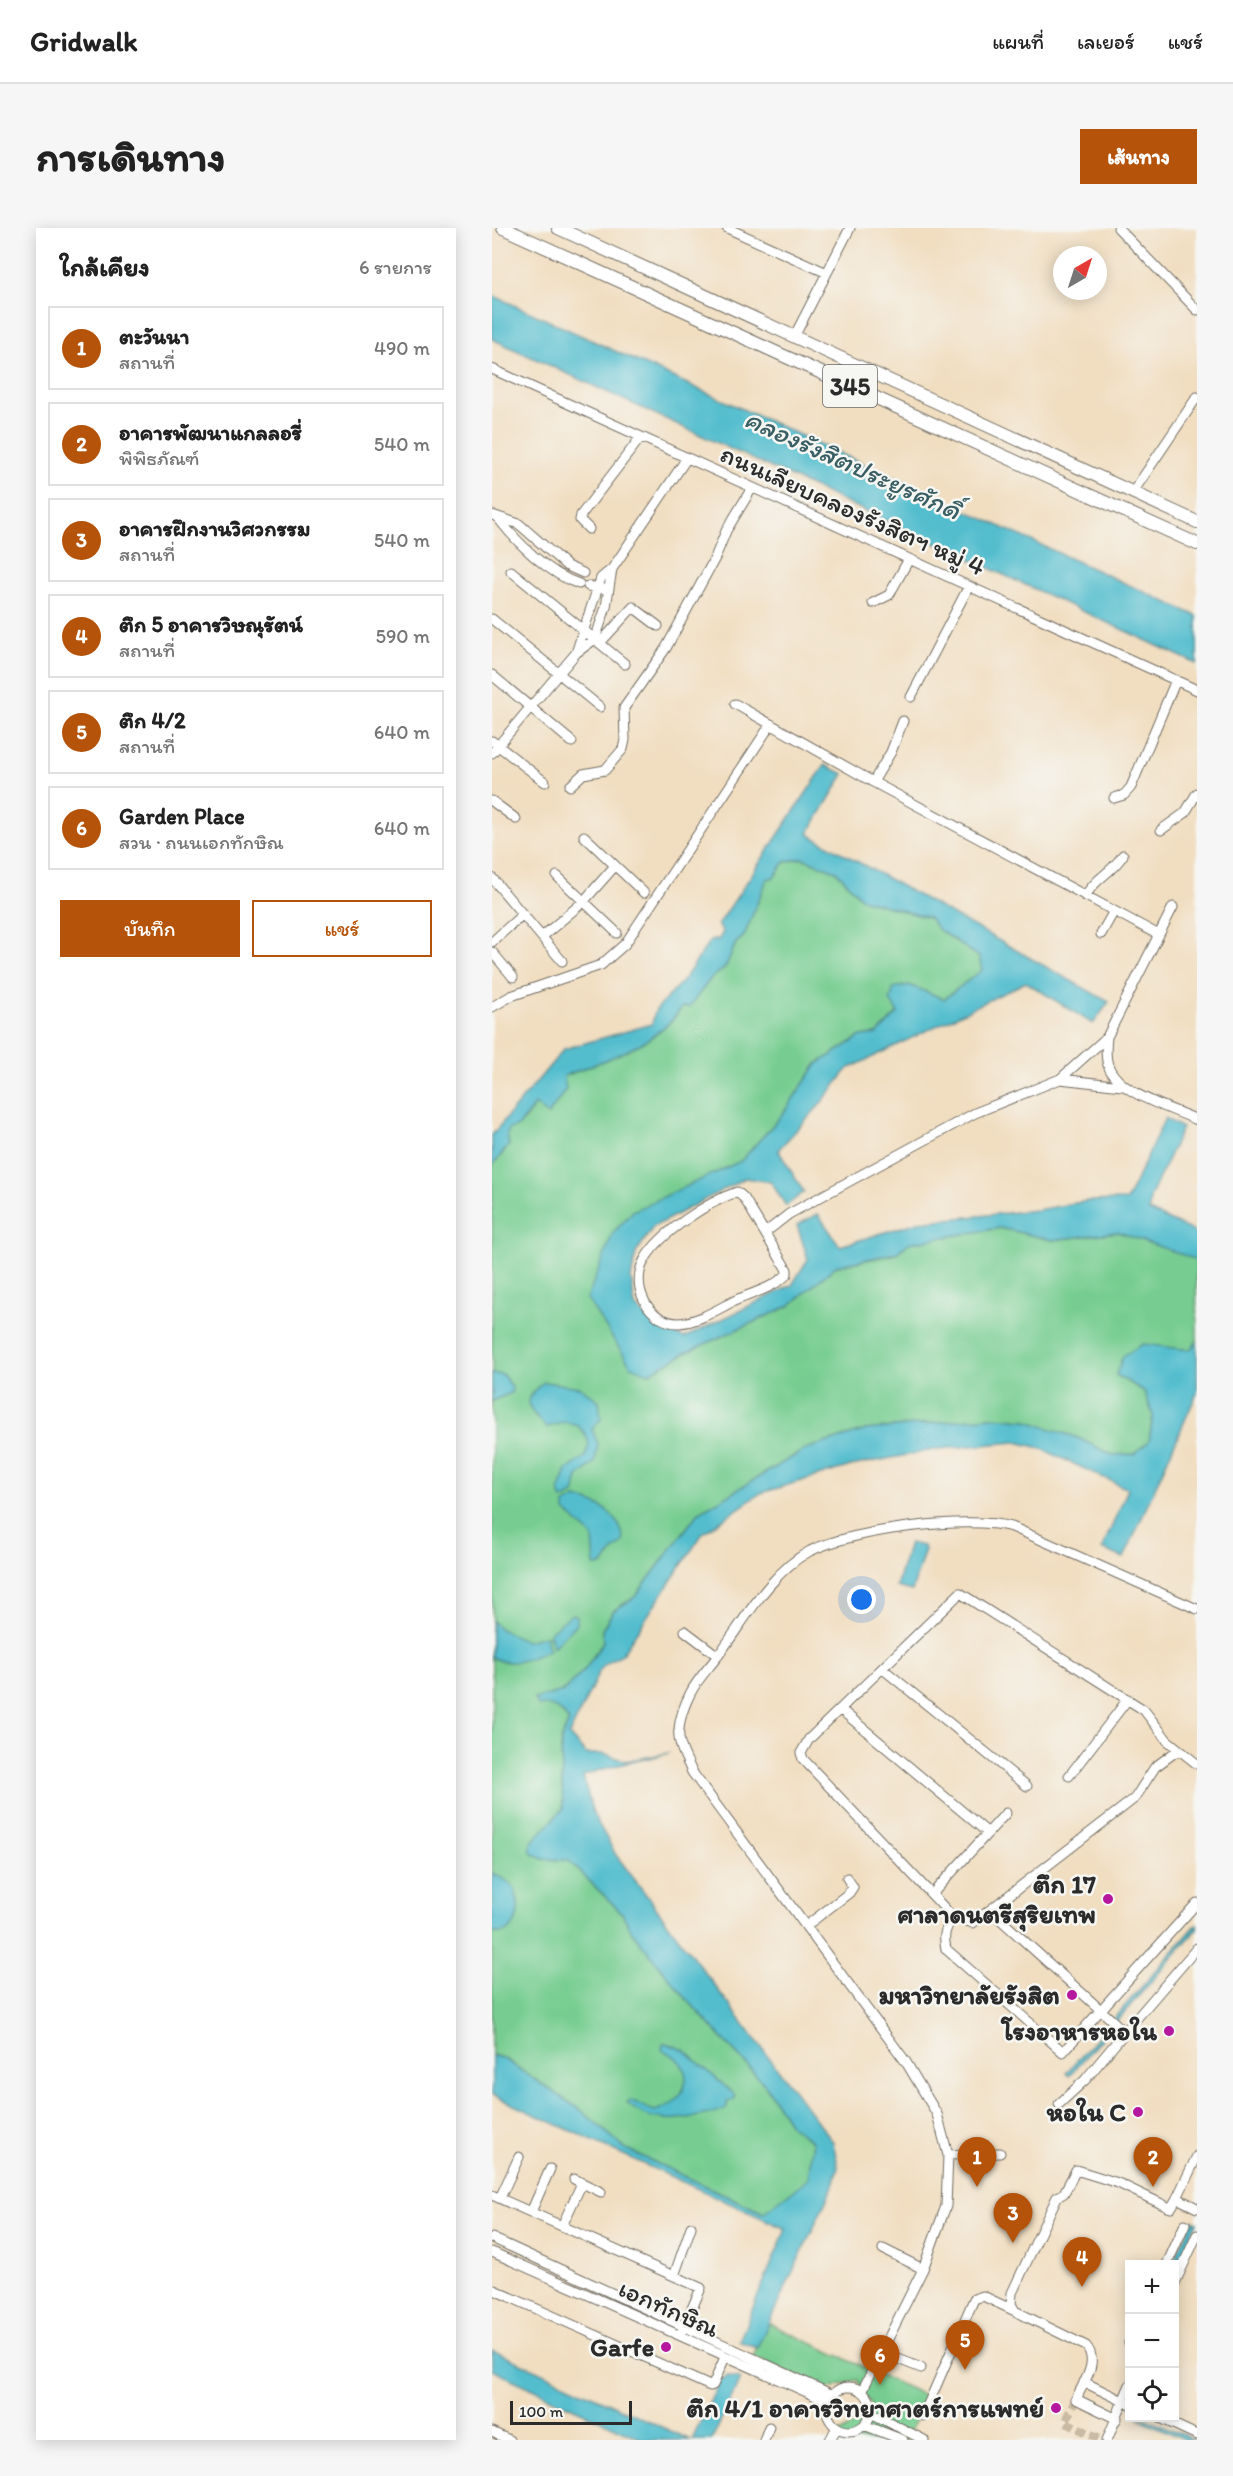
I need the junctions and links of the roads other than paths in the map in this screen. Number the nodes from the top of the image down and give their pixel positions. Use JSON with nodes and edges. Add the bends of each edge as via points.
{"nodes":[{"id":1,"x":503,"y":228,"type":"edge"},
{"id":2,"x":558,"y":228,"type":"edge"},
{"id":3,"x":727,"y":228,"type":"edge"},
{"id":4,"x":850,"y":228,"type":"edge"},
{"id":5,"x":1118,"y":228,"type":"edge"},
{"id":6,"x":827,"y":273,"type":"junction"},
{"id":7,"x":1197,"y":310,"type":"edge"},
{"id":8,"x":777,"y":329,"type":"junction"},
{"id":9,"x":794,"y":337,"type":"junction"},
{"id":10,"x":767,"y":348,"type":"junction"},
{"id":11,"x":492,"y":369,"type":"edge"},
{"id":12,"x":1197,"y":397,"type":"edge"},
{"id":13,"x":641,"y":437,"type":"junction"},
{"id":14,"x":687,"y":458,"type":"junction"},
{"id":15,"x":752,"y":488,"type":"junction"},
{"id":16,"x":1133,"y":492,"type":"junction"},
{"id":17,"x":495,"y":517,"type":"edge"},
{"id":18,"x":1197,"y":522,"type":"edge"},
{"id":19,"x":589,"y":529,"type":"dead end"},
{"id":20,"x":1197,"y":544,"type":"edge"},
{"id":21,"x":909,"y":559,"type":"junction"},
{"id":22,"x":511,"y":571,"type":"dead end"},
{"id":23,"x":605,"y":584,"type":"junction"},
{"id":24,"x":969,"y":586,"type":"junction"},
{"id":25,"x":873,"y":603,"type":"dead end"},
{"id":26,"x":492,"y":619,"type":"edge"},
{"id":27,"x":658,"y":626,"type":"dead end"},
{"id":28,"x":585,"y":630,"type":"junction"},
{"id":29,"x":597,"y":641,"type":"junction"},
{"id":30,"x":576,"y":653,"type":"junction"},
{"id":31,"x":625,"y":664,"type":"dead end"},
{"id":32,"x":559,"y":673,"type":"junction"},
{"id":33,"x":492,"y":675,"type":"edge"},
{"id":34,"x":1176,"y":680,"type":"junction"},
{"id":35,"x":1197,"y":690,"type":"edge"},
{"id":36,"x":911,"y":697,"type":"dead end"},
{"id":37,"x":735,"y":704,"type":"dead end"},
{"id":38,"x":530,"y":706,"type":"junction"},
{"id":39,"x":600,"y":707,"type":"dead end"},
{"id":40,"x":903,"y":721,"type":"dead end"},
{"id":41,"x":771,"y":724,"type":"junction"},
{"id":42,"x":572,"y":742,"type":"dead end"},
{"id":43,"x":494,"y":747,"type":"edge"},
{"id":44,"x":545,"y":782,"type":"dead end"},
{"id":45,"x":873,"y":782,"type":"junction"},
{"id":46,"x":570,"y":786,"type":"dead end"},
{"id":47,"x":1197,"y":793,"type":"edge"},
{"id":48,"x":1114,"y":798,"type":"dead end"},
{"id":49,"x":492,"y":801,"type":"edge"},
{"id":50,"x":516,"y":819,"type":"dead end"},
{"id":51,"x":1161,"y":830,"type":"dead end"},
{"id":52,"x":584,"y":837,"type":"dead end"},
{"id":53,"x":1124,"y":855,"type":"dead end"},
{"id":54,"x":614,"y":867,"type":"junction"},
{"id":55,"x":556,"y":876,"type":"dead end"},
{"id":56,"x":492,"y":878,"type":"edge"},
{"id":57,"x":644,"y":893,"type":"dead end"},
{"id":58,"x":1085,"y":896,"type":"junction"},
{"id":59,"x":583,"y":902,"type":"junction"},
{"id":60,"x":1173,"y":907,"type":"dead end"},
{"id":61,"x":1114,"y":911,"type":"junction"},
{"id":62,"x":523,"y":914,"type":"junction"},
{"id":63,"x":617,"y":933,"type":"dead end"},
{"id":64,"x":1101,"y":934,"type":"dead end"},
{"id":65,"x":1159,"y":935,"type":"junction"},
{"id":66,"x":543,"y":936,"type":"junction"},
{"id":67,"x":492,"y":942,"type":"edge"},
{"id":68,"x":492,"y":952,"type":"edge"},
{"id":69,"x":562,"y":961,"type":"dead end"},
{"id":70,"x":513,"y":976,"type":"dead end"},
{"id":71,"x":492,"y":1007,"type":"edge"},
{"id":72,"x":1107,"y":1037,"type":"junction"},
{"id":73,"x":1060,"y":1079,"type":"junction"},
{"id":74,"x":1122,"y":1086,"type":"junction"},
{"id":75,"x":1197,"y":1120,"type":"edge"},
{"id":76,"x":765,"y":1232,"type":"junction"},
{"id":77,"x":1197,"y":1609,"type":"edge"},
{"id":78,"x":685,"y":1631,"type":"dead end"},
{"id":79,"x":718,"y":1656,"type":"junction"},
{"id":80,"x":883,"y":1669,"type":"junction"},
{"id":81,"x":1128,"y":1699,"type":"junction"},
{"id":82,"x":840,"y":1709,"type":"junction"},
{"id":83,"x":1178,"y":1750,"type":"junction"},
{"id":84,"x":1197,"y":1764,"type":"edge"},
{"id":85,"x":1069,"y":1776,"type":"dead end"},
{"id":86,"x":1027,"y":1786,"type":"dead end"},
{"id":87,"x":1006,"y":1813,"type":"dead end"},
{"id":88,"x":988,"y":1833,"type":"junction"},
{"id":89,"x":847,"y":1878,"type":"dead end"},
{"id":90,"x":932,"y":1894,"type":"junction"},
{"id":91,"x":1197,"y":1903,"type":"edge"},
{"id":92,"x":992,"y":1911,"type":"junction"},
{"id":93,"x":953,"y":1917,"type":"junction"},
{"id":94,"x":806,"y":1926,"type":"junction"},
{"id":95,"x":1197,"y":1948,"type":"edge"},
{"id":96,"x":1100,"y":2010,"type":"junction"},
{"id":97,"x":1123,"y":2030,"type":"junction"},
{"id":98,"x":1059,"y":2104,"type":"dead end"},
{"id":99,"x":1000,"y":2153,"type":"dead end"},
{"id":100,"x":948,"y":2155,"type":"junction"},
{"id":101,"x":1197,"y":2156,"type":"edge"},
{"id":102,"x":519,"y":2157,"type":"dead end"},
{"id":103,"x":550,"y":2169,"type":"dead end"},
{"id":104,"x":601,"y":2192,"type":"dead end"},
{"id":105,"x":496,"y":2196,"type":"edge"},
{"id":106,"x":1197,"y":2196,"type":"edge"},
{"id":107,"x":1177,"y":2198,"type":"junction"},
{"id":108,"x":1195,"y":2207,"type":"edge"},
{"id":109,"x":531,"y":2212,"type":"junction"},
{"id":110,"x":1185,"y":2224,"type":"dead end"},
{"id":111,"x":562,"y":2226,"type":"junction"},
{"id":112,"x":691,"y":2227,"type":"dead end"},
{"id":113,"x":1197,"y":2235,"type":"edge"},
{"id":114,"x":492,"y":2238,"type":"edge"},
{"id":115,"x":883,"y":2249,"type":"dead end"},
{"id":116,"x":492,"y":2252,"type":"edge"},
{"id":117,"x":1169,"y":2260,"type":"edge"},
{"id":118,"x":923,"y":2269,"type":"junction"},
{"id":119,"x":1179,"y":2274,"type":"edge"},
{"id":120,"x":674,"y":2276,"type":"junction"},
{"id":121,"x":492,"y":2289,"type":"edge"},
{"id":122,"x":1015,"y":2311,"type":"junction"},
{"id":123,"x":684,"y":2325,"type":"junction"},
{"id":124,"x":680,"y":2336,"type":"junction"},
{"id":125,"x":882,"y":2353,"type":"junction"},
{"id":126,"x":725,"y":2357,"type":"junction"},
{"id":127,"x":744,"y":2359,"type":"junction"},
{"id":128,"x":921,"y":2368,"type":"dead end"},
{"id":129,"x":1084,"y":2382,"type":"junction"},
{"id":130,"x":862,"y":2391,"type":"junction"},
{"id":131,"x":831,"y":2398,"type":"junction"},
{"id":132,"x":1125,"y":2402,"type":"edge"},
{"id":133,"x":1125,"y":2404,"type":"edge"},
{"id":134,"x":871,"y":2413,"type":"junction"},
{"id":135,"x":922,"y":2416,"type":"dead end"},
{"id":136,"x":1117,"y":2419,"type":"junction"},
{"id":137,"x":1166,"y":2422,"type":"edge"},
{"id":138,"x":864,"y":2425,"type":"junction"},
{"id":139,"x":770,"y":2427,"type":"dead end"},
{"id":140,"x":840,"y":2428,"type":"junction"},
{"id":141,"x":492,"y":2432,"type":"edge"},
{"id":142,"x":1188,"y":2436,"type":"edge"},
{"id":143,"x":509,"y":2440,"type":"edge"},
{"id":144,"x":764,"y":2440,"type":"edge"},
{"id":145,"x":830,"y":2440,"type":"edge"},
{"id":146,"x":839,"y":2440,"type":"edge"},
{"id":147,"x":903,"y":2440,"type":"edge"},
{"id":148,"x":924,"y":2440,"type":"edge"},
{"id":149,"x":1107,"y":2440,"type":"edge"}],
"edges":[{"from":1,"to":10,"type":"main road","number":"345"},
{"from":2,"to":8,"type":"main road","number":"345"},
{"from":3,"to":6,"type":"street"},
{"from":4,"to":6,"type":"street"},
{"from":5,"to":7,"type":"street"},
{"from":6,"to":9,"type":"street"},
{"from":8,"to":9,"type":"main road","number":"345"},
{"from":8,"to":10,"type":"main road"},
{"from":9,"to":16,"type":"main road","number":"345"},
{"from":10,"to":20,"type":"main road","number":"345"},
{"from":11,"to":13,"type":"street","name":"ถนนเลียบคลองรังสิตฯ หมู่ 4"},
{"from":12,"to":16,"type":"street"},
{"from":13,"to":14,"type":"street","name":"ถนนเลียบคลองรังสิตฯ หมู่ 4"},
{"from":13,"to":19,"type":"street","via":[[581,515],[580,520]]},
{"from":14,"to":15,"type":"street","name":"ถนนเลียบคลองรังสิตฯ หมู่ 4"},
{"from":14,"to":23,"type":"street"},
{"from":15,"to":21,"type":"street","name":"ถนนเลียบคลองรังสิตฯ หมู่ 4"},
{"from":15,"to":46,"type":"street","via":[[666,648],[624,708],[623,749],[605,770],[583,774]]},
{"from":16,"to":18,"type":"main road","number":"345"},
{"from":17,"to":23,"type":"street","via":[[519,525],[567,566]]},
{"from":17,"to":23,"type":"street","via":[[560,575],[584,585]]},
{"from":21,"to":24,"type":"street","name":"ถนนเลียบคลองรังสิตฯ หมู่ 4"},
{"from":21,"to":25,"type":"street","via":[[889,595]]},
{"from":22,"to":28,"type":"street"},
{"from":23,"to":28,"type":"street"},
{"from":23,"to":29,"type":"street"},
{"from":24,"to":34,"type":"street","name":"ถนนเลียบคลองรังสิตฯ หมู่ 4"},
{"from":24,"to":36,"type":"street"},
{"from":26,"to":32,"type":"street"},
{"from":27,"to":29,"type":"street","via":[[633,608]]},
{"from":28,"to":29,"type":"street"},
{"from":28,"to":30,"type":"street"},
{"from":29,"to":30,"type":"street"},
{"from":29,"to":31,"type":"street"},
{"from":30,"to":32,"type":"street"},
{"from":32,"to":38,"type":"street"},
{"from":32,"to":39,"type":"street"},
{"from":33,"to":38,"type":"street"},
{"from":34,"to":35,"type":"street","name":"ถนนเลียบคลองรังสิตฯ หมู่ 4"},
{"from":34,"to":48,"type":"street","via":[[1131,787]]},
{"from":37,"to":41,"type":"street"},
{"from":38,"to":42,"type":"street"},
{"from":38,"to":43,"type":"street"},
{"from":40,"to":45,"type":"street"},
{"from":41,"to":45,"type":"street"},
{"from":41,"to":71,"type":"street","via":[[625,944],[601,965],[512,996]]},
{"from":43,"to":44,"type":"street"},
{"from":45,"to":58,"type":"street"},
{"from":47,"to":51,"type":"street","via":[[1185,813]]},
{"from":49,"to":50,"type":"street"},
{"from":52,"to":54,"type":"street"},
{"from":53,"to":58,"type":"street","via":[[1113,870],[1098,876]]},
{"from":54,"to":57,"type":"street"},
{"from":54,"to":59,"type":"street"},
{"from":55,"to":59,"type":"street"},
{"from":56,"to":62,"type":"street"},
{"from":58,"to":61,"type":"street"},
{"from":59,"to":63,"type":"street"},
{"from":59,"to":66,"type":"street"},
{"from":60,"to":65,"type":"street"},
{"from":61,"to":64,"type":"street"},
{"from":61,"to":65,"type":"street"},
{"from":62,"to":66,"type":"street"},
{"from":62,"to":67,"type":"street"},
{"from":65,"to":72,"type":"street"},
{"from":66,"to":69,"type":"street"},
{"from":68,"to":70,"type":"street"},
{"from":72,"to":73,"type":"street"},
{"from":72,"to":74,"type":"street","via":[[1108,1065]]},
{"from":73,"to":74,"type":"street"},
{"from":73,"to":76,"type":"street","via":[[975,1113],[789,1214]]},
{"from":74,"to":75,"type":"street"},
{"from":76,"to":76,"type":"street","via":[[787,1270],[784,1277],[686,1322],[667,1321],[644,1302],[639,1276],[645,1259],[687,1219],[737,1192]]},
{"from":77,"to":79,"type":"street","via":[[1012,1527],[980,1521],[947,1522],[858,1537],[811,1551],[777,1579]]},
{"from":78,"to":79,"type":"street"},
{"from":79,"to":94,"type":"street","via":[[684,1706],[680,1746],[701,1786]]},
{"from":80,"to":81,"type":"street","via":[[960,1593]]},
{"from":80,"to":82,"type":"street"},
{"from":80,"to":86,"type":"street"},
{"from":81,"to":83,"type":"street","via":[[1144,1710]]},
{"from":81,"to":85,"type":"street"},
{"from":82,"to":88,"type":"street"},
{"from":82,"to":90,"type":"street","via":[[804,1744],[803,1759]]},
{"from":83,"to":84,"type":"street"},
{"from":83,"to":92,"type":"street","via":[[1155,1767],[1136,1798]]},
{"from":87,"to":88,"type":"street"},
{"from":88,"to":90,"type":"street"},
{"from":89,"to":94,"type":"street","via":[[853,1887],[849,1893]]},
{"from":90,"to":93,"type":"street"},
{"from":91,"to":96,"type":"street"},
{"from":92,"to":93,"type":"street","via":[[973,1923]]},
{"from":92,"to":96,"type":"street"},
{"from":93,"to":96,"type":"street","via":[[943,1938],[946,1949],[1059,2050],[1066,2050]]},
{"from":94,"to":100,"type":"street","via":[[914,2074],[937,2114]]},
{"from":95,"to":97,"type":"street"},
{"from":96,"to":97,"type":"street"},
{"from":97,"to":98,"type":"street","via":[[1084,2080]]},
{"from":99,"to":100,"type":"street"},
{"from":100,"to":118,"type":"street","via":[[946,2206]]},
{"from":101,"to":107,"type":"street"},
{"from":102,"to":105,"type":"street"},
{"from":103,"to":109,"type":"street"},
{"from":104,"to":111,"type":"street","via":[[578,2181]]},
{"from":105,"to":109,"type":"street"},
{"from":106,"to":108,"type":"street"},
{"from":107,"to":108,"type":"street"},
{"from":107,"to":122,"type":"street","via":[[1171,2208],[1118,2183],[1076,2170],[1064,2193],[1057,2197],[1012,2293]]},
{"from":109,"to":111,"type":"street"},
{"from":110,"to":117,"type":"street"},
{"from":111,"to":120,"type":"street"},
{"from":112,"to":120,"type":"street"},
{"from":113,"to":119,"type":"street"},
{"from":114,"to":123,"type":"street"},
{"from":115,"to":118,"type":"street"},
{"from":116,"to":124,"type":"street","name":"เอกทักษิณ"},
{"from":118,"to":125,"type":"street"},
{"from":120,"to":123,"type":"street","via":[[702,2288]]},
{"from":121,"to":126,"type":"street","via":[[710,2386]]},
{"from":122,"to":129,"type":"street","via":[[1086,2346],[1093,2362]]},
{"from":122,"to":135,"type":"street","via":[[983,2296],[974,2299]]},
{"from":123,"to":124,"type":"street"},
{"from":123,"to":127,"type":"street"},
{"from":124,"to":126,"type":"street","name":"เอกทักษิณ"},
{"from":125,"to":128,"type":"street"},
{"from":125,"to":130,"type":"street"},
{"from":126,"to":127,"type":"street","name":"เอกทักษิณ"},
{"from":127,"to":131,"type":"street","name":"เอกทักษิณ"},
{"from":129,"to":132,"type":"street"},
{"from":129,"to":136,"type":"street","via":[[1076,2399]]},
{"from":130,"to":131,"type":"street","via":[[841,2388]]},
{"from":130,"to":134,"type":"street","via":[[870,2401]]},
{"from":131,"to":140,"type":"street","via":[[829,2415]]},
{"from":133,"to":136,"type":"street"},
{"from":134,"to":138,"type":"street"},
{"from":134,"to":148,"type":"street"},
{"from":136,"to":149,"type":"street"},
{"from":137,"to":142,"type":"street"},
{"from":138,"to":140,"type":"street","via":[[857,2429]]},
{"from":138,"to":147,"type":"street"},
{"from":139,"to":144,"type":"street"},
{"from":140,"to":145,"type":"street"},
{"from":140,"to":146,"type":"street"},
{"from":141,"to":143,"type":"street"}]}
